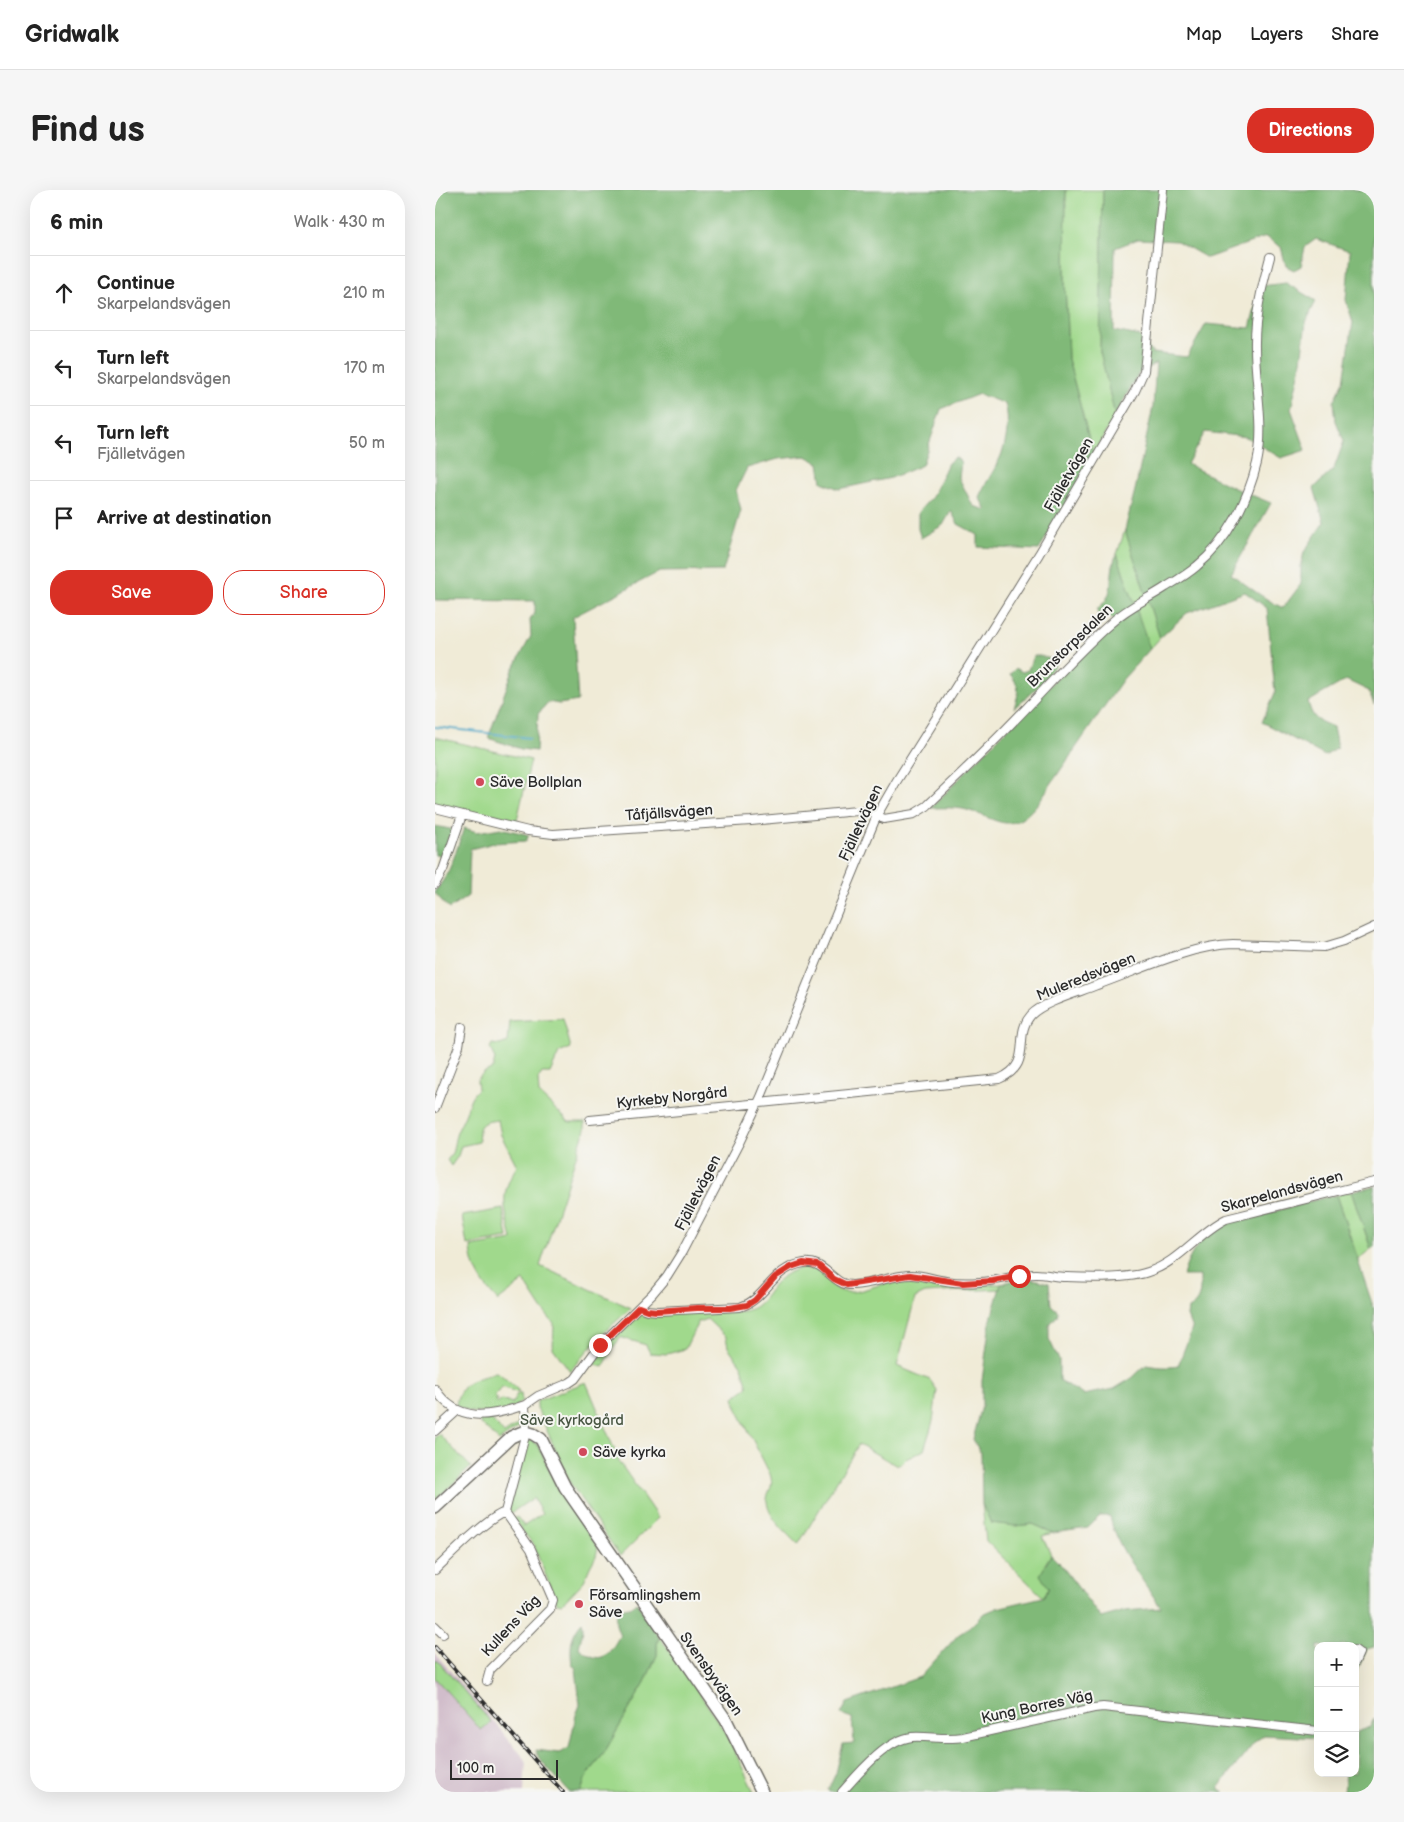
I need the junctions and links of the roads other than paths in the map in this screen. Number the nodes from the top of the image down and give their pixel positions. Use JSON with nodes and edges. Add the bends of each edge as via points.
{"nodes":[{"id":1,"x":1163,"y":190,"type":"edge"},
{"id":2,"x":1270,"y":257,"type":"dead end"},
{"id":3,"x":435,"y":808,"type":"edge"},
{"id":4,"x":463,"y":815,"type":"junction"},
{"id":5,"x":877,"y":815,"type":"junction"},
{"id":6,"x":435,"y":884,"type":"edge"},
{"id":7,"x":1374,"y":927,"type":"edge"},
{"id":8,"x":462,"y":1027,"type":"dead end"},
{"id":9,"x":758,"y":1104,"type":"junction"},
{"id":10,"x":435,"y":1108,"type":"edge"},
{"id":11,"x":589,"y":1120,"type":"dead end"},
{"id":12,"x":1374,"y":1182,"type":"edge"},
{"id":13,"x":639,"y":1307,"type":"junction"},
{"id":14,"x":435,"y":1389,"type":"edge"},
{"id":15,"x":525,"y":1405,"type":"junction"},
{"id":16,"x":457,"y":1411,"type":"junction"},
{"id":17,"x":435,"y":1430,"type":"edge"},
{"id":18,"x":526,"y":1432,"type":"junction"},
{"id":19,"x":435,"y":1508,"type":"edge"},
{"id":20,"x":505,"y":1512,"type":"junction"},
{"id":21,"x":435,"y":1570,"type":"edge"},
{"id":22,"x":435,"y":1626,"type":"edge"},
{"id":23,"x":443,"y":1634,"type":"dead end"},
{"id":24,"x":487,"y":1681,"type":"dead end"},
{"id":25,"x":1314,"y":1730,"type":"edge"},
{"id":26,"x":762,"y":1792,"type":"edge"},
{"id":27,"x":842,"y":1792,"type":"edge"}],
"edges":[{"from":1,"to":5,"type":"street","name":"Fjälletvägen","via":[[1144,371],[1135,391],[1039,554]]},
{"from":2,"to":5,"type":"street","name":"Brunstorpsdalen","via":[[1255,332],[1261,416],[1257,462],[1249,488],[1219,542],[1197,567],[1112,621],[927,806],[914,814],[900,817]]},
{"from":3,"to":4,"type":"street","name":"Tåfjällsvägen"},
{"from":4,"to":5,"type":"street","name":"Tåfjällsvägen","via":[[553,834],[857,811]]},
{"from":4,"to":6,"type":"street"},
{"from":5,"to":9,"type":"street","name":"Fjälletvägen"},
{"from":7,"to":9,"type":"street","name":"Muleredsvägen","via":[[1324,947],[1226,944],[1208,947],[1064,998],[1033,1013],[1027,1020],[1020,1059],[1012,1072],[999,1079]]},
{"from":8,"to":10,"type":"street","via":[[459,1046]]},
{"from":9,"to":11,"type":"street","name":"Kyrkeby Norgård"},
{"from":9,"to":13,"type":"street","name":"Fjälletvägen","via":[[683,1252]]},
{"from":12,"to":13,"type":"street","name":"Skarpelandsvägen","via":[[1226,1219],[1172,1260],[1141,1274],[1077,1277],[1033,1274],[967,1283],[910,1275],[850,1285],[837,1281],[818,1265],[803,1263],[781,1273],[755,1300],[740,1307],[657,1311]]},
{"from":13,"to":15,"type":"street","name":"Fjälletvägen","via":[[600,1345],[569,1384]]},
{"from":14,"to":16,"type":"street","via":[[446,1404]]},
{"from":15,"to":16,"type":"street","name":"Fjälletvägen","via":[[494,1414]]},
{"from":15,"to":18,"type":"street"},
{"from":16,"to":17,"type":"street"},
{"from":18,"to":19,"type":"street","via":[[508,1439]]},
{"from":18,"to":20,"type":"street"},
{"from":18,"to":26,"type":"street","name":"Svensbyvägen","via":[[543,1442],[565,1487],[717,1707]]},
{"from":20,"to":21,"type":"street","via":[[479,1530]]},
{"from":20,"to":24,"type":"street","name":"Kullens Väg","via":[[531,1549],[553,1604],[489,1670]]},
{"from":22,"to":23,"type":"street"},
{"from":25,"to":27,"type":"street","name":"Kung Borres Väg","via":[[1094,1708],[963,1737],[901,1740],[875,1758]]}]}
